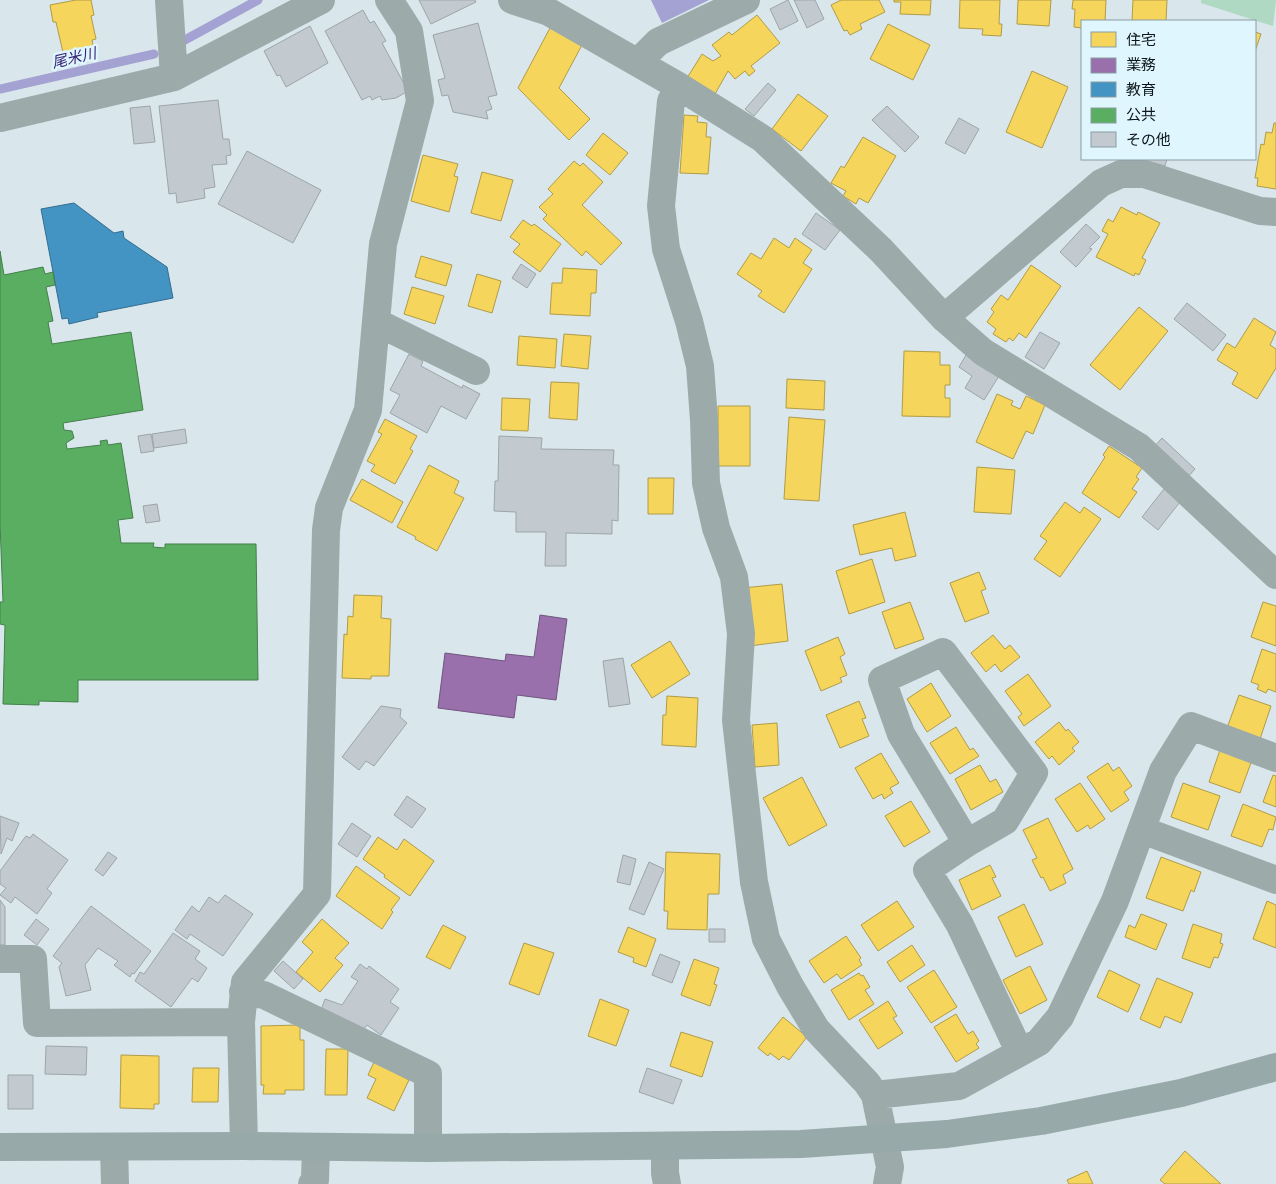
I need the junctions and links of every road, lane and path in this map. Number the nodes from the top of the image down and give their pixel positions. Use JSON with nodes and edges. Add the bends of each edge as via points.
{"nodes":[{"id":1,"x":169,"y":0,"type":"edge"},
{"id":2,"x":321,"y":0,"type":"edge"},
{"id":3,"x":388,"y":0,"type":"edge"},
{"id":4,"x":512,"y":0,"type":"edge"},
{"id":5,"x":746,"y":0,"type":"edge"},
{"id":6,"x":638,"y":62,"type":"junction"},
{"id":7,"x":174,"y":77,"type":"junction"},
{"id":8,"x":680,"y":86,"type":"junction"},
{"id":9,"x":0,"y":118,"type":"edge"},
{"id":10,"x":1276,"y":212,"type":"edge"},
{"id":11,"x":944,"y":318,"type":"junction"},
{"id":12,"x":376,"y":322,"type":"junction"},
{"id":13,"x":476,"y":371,"type":"dead end"},
{"id":14,"x":1276,"y":574,"type":"edge"},
{"id":15,"x":1276,"y":758,"type":"edge"},
{"id":16,"x":1142,"y":830,"type":"junction"},
{"id":17,"x":967,"y":842,"type":"junction"},
{"id":18,"x":1276,"y":880,"type":"edge"},
{"id":19,"x":0,"y":959,"type":"edge"},
{"id":20,"x":243,"y":992,"type":"junction"},
{"id":21,"x":241,"y":1022,"type":"junction"},
{"id":22,"x":1019,"y":1051,"type":"junction"},
{"id":23,"x":1276,"y":1067,"type":"edge"},
{"id":24,"x":875,"y":1095,"type":"junction"},
{"id":25,"x":884,"y":1139,"type":"junction"},
{"id":26,"x":244,"y":1146,"type":"junction"},
{"id":27,"x":0,"y":1147,"type":"edge"},
{"id":28,"x":114,"y":1147,"type":"junction"},
{"id":29,"x":316,"y":1147,"type":"junction"},
{"id":30,"x":665,"y":1147,"type":"junction"},
{"id":31,"x":428,"y":1148,"type":"junction"},
{"id":32,"x":114,"y":1184,"type":"edge"},
{"id":33,"x":312,"y":1184,"type":"edge"},
{"id":34,"x":667,"y":1184,"type":"edge"},
{"id":35,"x":887,"y":1184,"type":"edge"}],
"edges":[{"from":1,"to":7,"type":"street"},
{"from":2,"to":7,"type":"street"},
{"from":3,"to":12,"type":"street","via":[[409,31],[420,101],[383,244]]},
{"from":4,"to":6,"type":"street","via":[[549,12]]},
{"from":5,"to":6,"type":"street","via":[[658,42]]},
{"from":6,"to":8,"type":"street"},
{"from":7,"to":9,"type":"street"},
{"from":8,"to":11,"type":"street","via":[[763,139],[881,250]]},
{"from":8,"to":24,"type":"street","via":[[671,101],[661,206],[666,249],[700,366],[706,483],[716,528],[734,577],[741,634],[736,720],[754,882],[766,939],[790,986],[816,1029]]},
{"from":10,"to":11,"type":"street","via":[[1260,211],[1153,176],[1121,174],[1101,183]]},
{"from":11,"to":14,"type":"street","via":[[983,352],[1139,447]]},
{"from":12,"to":13,"type":"street"},
{"from":12,"to":20,"type":"street","via":[[368,410],[328,508],[317,894],[245,982]]},
{"from":15,"to":16,"type":"street","via":[[1191,726],[1164,771]]},
{"from":16,"to":18,"type":"street"},
{"from":16,"to":22,"type":"street","via":[[1115,901],[1060,1017],[1038,1042]]},
{"from":17,"to":17,"type":"street","via":[[901,734],[882,680],[943,652],[1034,773],[1004,821]]},
{"from":17,"to":22,"type":"street","via":[[928,870],[960,925]]},
{"from":19,"to":21,"type":"street","via":[[33,959],[37,1023]]},
{"from":20,"to":21,"type":"street"},
{"from":20,"to":31,"type":"street","via":[[264,995],[428,1074]]},
{"from":21,"to":26,"type":"street"},
{"from":22,"to":24,"type":"street","via":[[960,1086]]},
{"from":23,"to":25,"type":"street","via":[[1181,1093],[1041,1121]]},
{"from":24,"to":25,"type":"street"},
{"from":25,"to":30,"type":"street"},
{"from":25,"to":35,"type":"street","via":[[890,1167]]},
{"from":26,"to":28,"type":"street"},
{"from":26,"to":29,"type":"street"},
{"from":27,"to":28,"type":"street"},
{"from":28,"to":32,"type":"street"},
{"from":29,"to":31,"type":"street"},
{"from":29,"to":33,"type":"street","via":[[315,1180]]},
{"from":30,"to":31,"type":"street"},
{"from":30,"to":34,"type":"street"}]}
